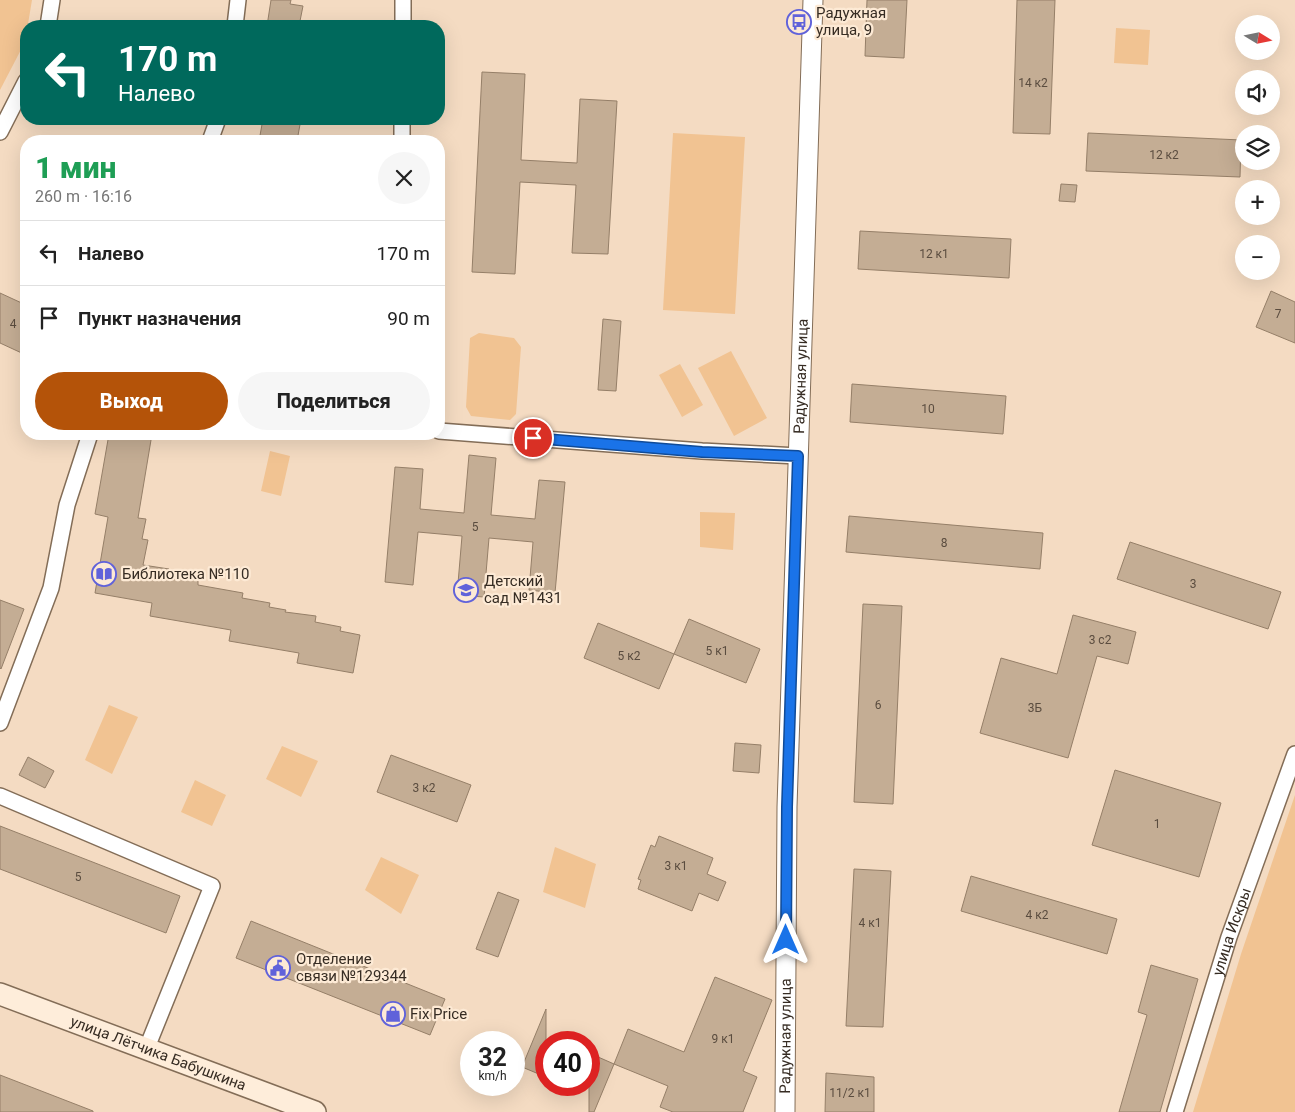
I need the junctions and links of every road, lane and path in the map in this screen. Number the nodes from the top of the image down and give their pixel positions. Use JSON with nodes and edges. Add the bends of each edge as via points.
{"nodes":[{"id":1,"x":52,"y":0,"type":"edge"},
{"id":2,"x":238,"y":0,"type":"edge"},
{"id":3,"x":403,"y":0,"type":"edge"},
{"id":4,"x":812,"y":0,"type":"edge"},
{"id":5,"x":49,"y":20,"type":"edge"},
{"id":6,"x":236,"y":20,"type":"edge"},
{"id":7,"x":403,"y":20,"type":"edge"},
{"id":8,"x":20,"y":93,"type":"edge"},
{"id":9,"x":0,"y":132,"type":"edge"},
{"id":10,"x":445,"y":431,"type":"edge"},
{"id":11,"x":88,"y":440,"type":"edge"},
{"id":12,"x":798,"y":456,"type":"junction"},
{"id":13,"x":0,"y":723,"type":"edge"},
{"id":14,"x":1295,"y":754,"type":"edge"},
{"id":15,"x":0,"y":796,"type":"edge"},
{"id":16,"x":0,"y":994,"type":"edge"},
{"id":17,"x":146,"y":1050,"type":"junction"},
{"id":18,"x":316,"y":1112,"type":"edge"},
{"id":19,"x":786,"y":1112,"type":"edge"},
{"id":20,"x":1175,"y":1112,"type":"edge"}],
"edges":[{"from":1,"to":5,"type":"street"},
{"from":2,"to":6,"type":"street"},
{"from":3,"to":7,"type":"street"},
{"from":4,"to":12,"type":"street","name":"Радужная улица"},
{"from":8,"to":9,"type":"street"},
{"from":10,"to":12,"type":"street","via":[[702,452]]},
{"from":11,"to":13,"type":"street","via":[[67,505],[51,588]]},
{"from":12,"to":19,"type":"street","name":"Радужная улица","via":[[787,807]]},
{"from":14,"to":20,"type":"street","name":"улица Искры","via":[[1229,936]]},
{"from":15,"to":17,"type":"street","via":[[212,886]]},
{"from":16,"to":17,"type":"main road","name":"улица Лётчика Бабушкина"},
{"from":17,"to":18,"type":"main road","name":"улица Лётчика Бабушкина"}]}
